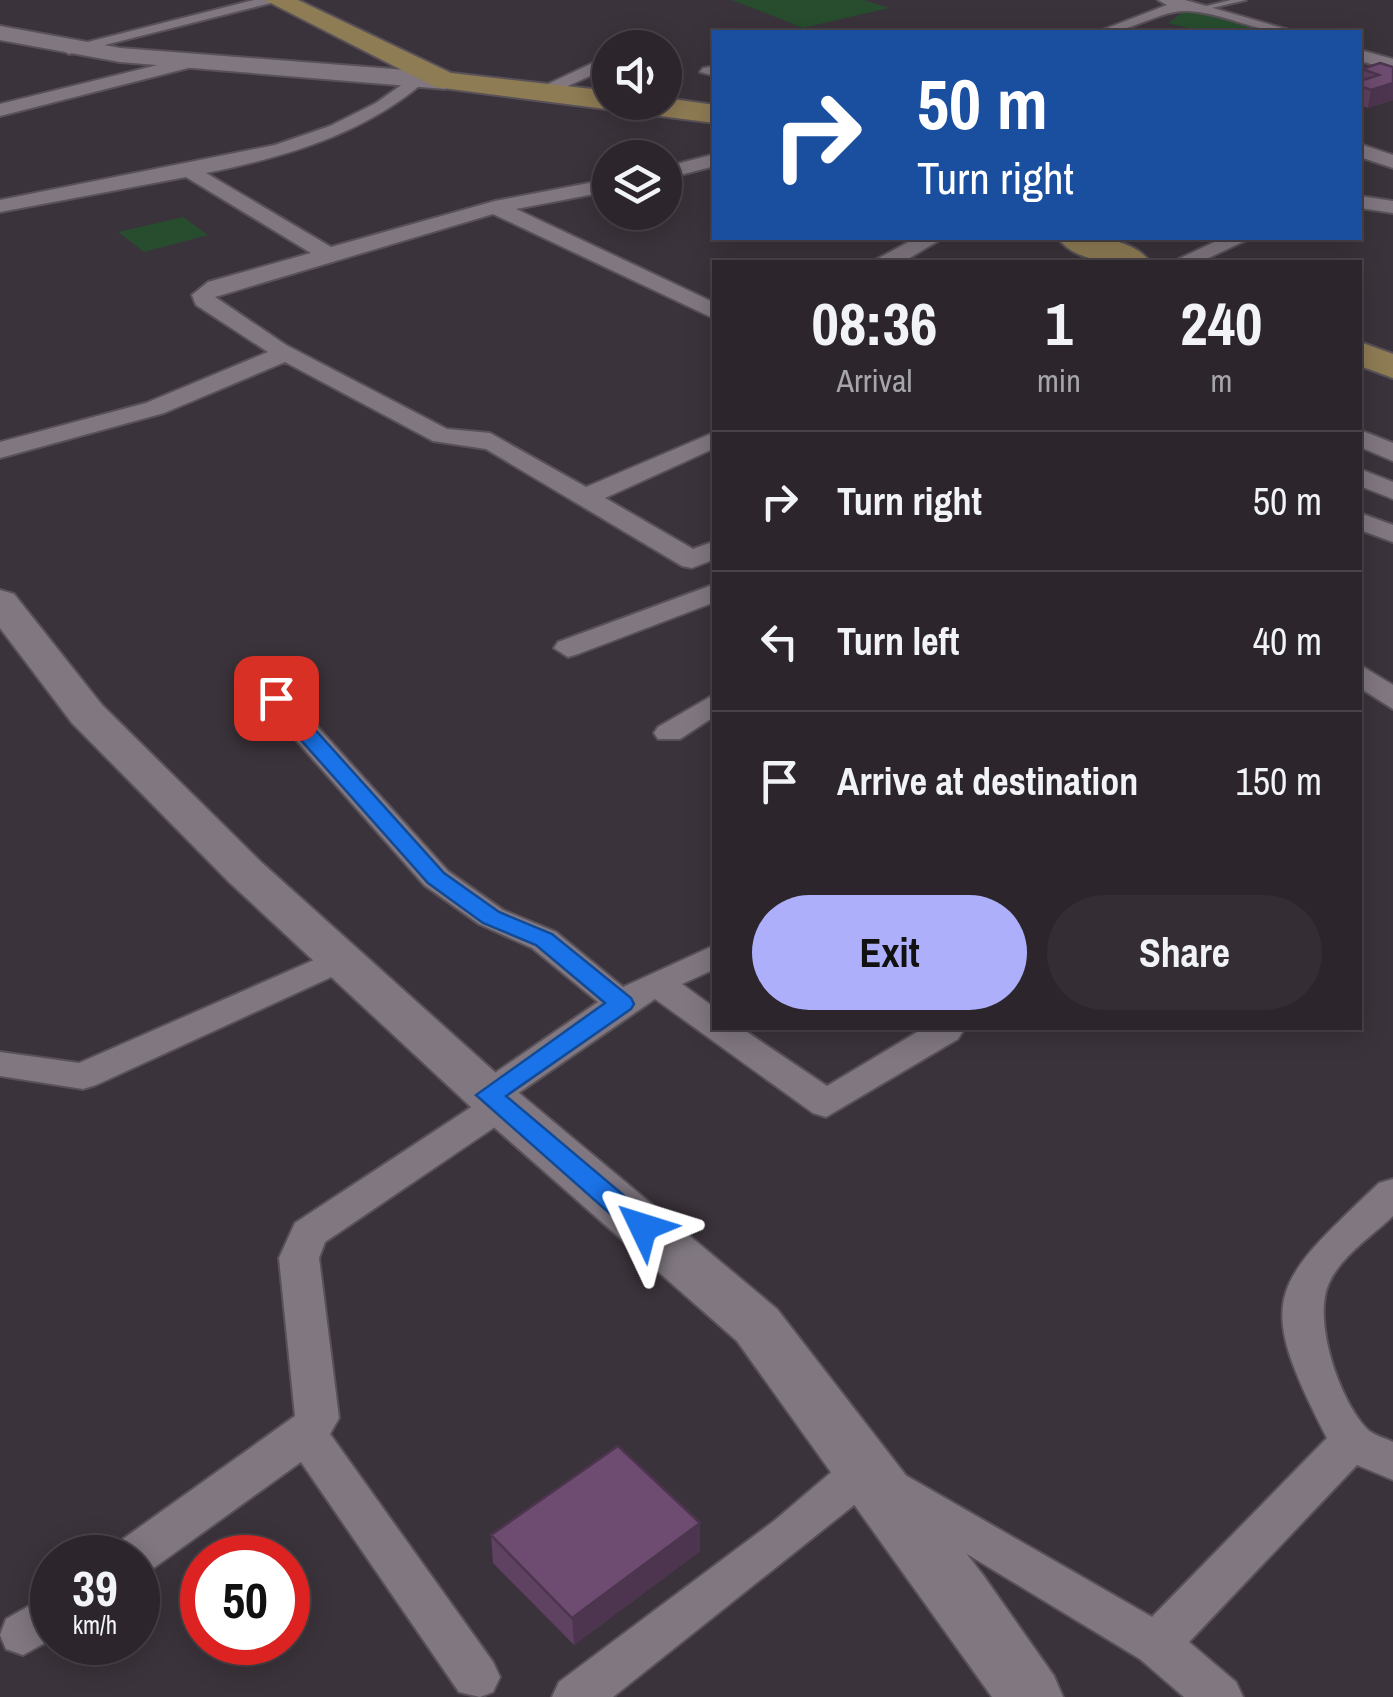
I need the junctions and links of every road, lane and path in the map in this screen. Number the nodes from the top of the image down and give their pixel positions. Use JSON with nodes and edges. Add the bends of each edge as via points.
{"nodes":[{"id":1,"x":276,"y":0,"type":"edge"},
{"id":2,"x":1166,"y":0,"type":"edge"},
{"id":3,"x":1242,"y":0,"type":"edge"},
{"id":4,"x":1194,"y":6,"type":"junction"},
{"id":5,"x":1113,"y":30,"type":"edge"},
{"id":6,"x":1273,"y":30,"type":"edge"},
{"id":7,"x":0,"y":33,"type":"edge"},
{"id":8,"x":68,"y":49,"type":"junction"},
{"id":9,"x":1362,"y":56,"type":"edge"},
{"id":10,"x":194,"y":62,"type":"junction"},
{"id":11,"x":1393,"y":65,"type":"edge"},
{"id":12,"x":592,"y":68,"type":"edge"},
{"id":13,"x":431,"y":80,"type":"junction"},
{"id":14,"x":542,"y":91,"type":"junction"},
{"id":15,"x":592,"y":98,"type":"edge"},
{"id":16,"x":682,"y":108,"type":"edge"},
{"id":17,"x":0,"y":110,"type":"edge"},
{"id":18,"x":712,"y":112,"type":"edge"},
{"id":19,"x":1362,"y":151,"type":"edge"},
{"id":20,"x":712,"y":161,"type":"edge"},
{"id":21,"x":1393,"y":162,"type":"edge"},
{"id":22,"x":187,"y":168,"type":"junction"},
{"id":23,"x":682,"y":169,"type":"edge"},
{"id":24,"x":592,"y":188,"type":"edge"},
{"id":25,"x":1362,"y":202,"type":"edge"},
{"id":26,"x":0,"y":206,"type":"edge"},
{"id":27,"x":496,"y":207,"type":"junction"},
{"id":28,"x":1393,"y":207,"type":"edge"},
{"id":29,"x":927,"y":240,"type":"edge"},
{"id":30,"x":1079,"y":240,"type":"edge"},
{"id":31,"x":1235,"y":240,"type":"edge"},
{"id":32,"x":328,"y":255,"type":"junction"},
{"id":33,"x":890,"y":260,"type":"edge"},
{"id":34,"x":1129,"y":260,"type":"edge"},
{"id":35,"x":1188,"y":260,"type":"edge"},
{"id":36,"x":712,"y":311,"type":"edge"},
{"id":37,"x":282,"y":351,"type":"junction"},
{"id":38,"x":1362,"y":354,"type":"edge"},
{"id":39,"x":1393,"y":367,"type":"edge"},
{"id":40,"x":1362,"y":438,"type":"edge"},
{"id":41,"x":712,"y":440,"type":"edge"},
{"id":42,"x":0,"y":450,"type":"edge"},
{"id":43,"x":1393,"y":453,"type":"edge"},
{"id":44,"x":1362,"y":478,"type":"edge"},
{"id":45,"x":1393,"y":491,"type":"edge"},
{"id":46,"x":585,"y":496,"type":"junction"},
{"id":47,"x":1362,"y":522,"type":"edge"},
{"id":48,"x":1393,"y":534,"type":"edge"},
{"id":49,"x":707,"y":562,"type":"edge"},
{"id":50,"x":712,"y":593,"type":"edge"},
{"id":51,"x":0,"y":602,"type":"edge"},
{"id":52,"x":568,"y":648,"type":"dead end"},
{"id":53,"x":276,"y":698,"type":"dead end"},
{"id":54,"x":712,"y":705,"type":"edge"},
{"id":55,"x":669,"y":733,"type":"dead end"},
{"id":56,"x":712,"y":957,"type":"edge"},
{"id":57,"x":339,"y":960,"type":"junction"},
{"id":58,"x":657,"y":983,"type":"junction"},
{"id":59,"x":622,"y":1004,"type":"junction"},
{"id":60,"x":712,"y":1024,"type":"edge"},
{"id":61,"x":720,"y":1030,"type":"edge"},
{"id":62,"x":945,"y":1032,"type":"dead end"},
{"id":63,"x":0,"y":1064,"type":"edge"},
{"id":64,"x":495,"y":1100,"type":"junction"},
{"id":65,"x":1393,"y":1193,"type":"edge"},
{"id":66,"x":306,"y":1435,"type":"junction"},
{"id":67,"x":1351,"y":1442,"type":"junction"},
{"id":68,"x":1393,"y":1462,"type":"edge"},
{"id":69,"x":865,"y":1470,"type":"junction"},
{"id":70,"x":160,"y":1538,"type":"edge"},
{"id":71,"x":1157,"y":1644,"type":"junction"},
{"id":72,"x":476,"y":1677,"type":"dead end"},
{"id":73,"x":576,"y":1697,"type":"edge"},
{"id":74,"x":1030,"y":1697,"type":"edge"},
{"id":75,"x":1219,"y":1697,"type":"edge"}],
"edges":[{"from":1,"to":8,"type":"street"},
{"from":1,"to":13,"type":"main road"},
{"from":2,"to":4,"type":"street"},
{"from":3,"to":4,"type":"lane"},
{"from":4,"to":5,"type":"street"},
{"from":4,"to":6,"type":"street"},
{"from":7,"to":8,"type":"main road"},
{"from":8,"to":10,"type":"main road"},
{"from":9,"to":11,"type":"street"},
{"from":10,"to":13,"type":"main road"},
{"from":10,"to":17,"type":"street"},
{"from":12,"to":14,"type":"street"},
{"from":13,"to":14,"type":"main road"},
{"from":13,"to":22,"type":"street","via":[[348,126]]},
{"from":14,"to":15,"type":"main road"},
{"from":16,"to":18,"type":"main road"},
{"from":19,"to":21,"type":"street"},
{"from":20,"to":23,"type":"street"},
{"from":22,"to":26,"type":"street"},
{"from":22,"to":32,"type":"street","via":[[212,190],[296,230]]},
{"from":24,"to":27,"type":"street"},
{"from":25,"to":28,"type":"street"},
{"from":27,"to":32,"type":"street"},
{"from":27,"to":36,"type":"street"},
{"from":29,"to":33,"type":"street"},
{"from":30,"to":34,"type":"main road"},
{"from":31,"to":35,"type":"street"},
{"from":32,"to":37,"type":"street","via":[[202,295]]},
{"from":37,"to":42,"type":"street","via":[[156,408]]},
{"from":37,"to":46,"type":"street","via":[[442,436],[487,440]]},
{"from":38,"to":39,"type":"main road"},
{"from":40,"to":43,"type":"street"},
{"from":41,"to":46,"type":"street"},
{"from":44,"to":45,"type":"street"},
{"from":46,"to":49,"type":"street"},
{"from":47,"to":48,"type":"street"},
{"from":50,"to":52,"type":"street"},
{"from":51,"to":57,"type":"main road","via":[[87,714]]},
{"from":53,"to":59,"type":"street","via":[[436,878],[491,918],[544,940]]},
{"from":54,"to":55,"type":"street"},
{"from":56,"to":58,"type":"street"},
{"from":57,"to":63,"type":"street","via":[[83,1076]]},
{"from":57,"to":64,"type":"main road"},
{"from":58,"to":59,"type":"street"},
{"from":58,"to":60,"type":"street"},
{"from":59,"to":64,"type":"street"},
{"from":61,"to":62,"type":"street","via":[[826,1104]]},
{"from":64,"to":66,"type":"street","via":[[309,1233],[299,1258],[317,1418]]},
{"from":64,"to":69,"type":"main road","via":[[756,1325]]},
{"from":65,"to":67,"type":"street","via":[[1322,1259],[1302,1294],[1302,1347]]},
{"from":66,"to":70,"type":"street"},
{"from":66,"to":72,"type":"street"},
{"from":67,"to":68,"type":"street"},
{"from":67,"to":71,"type":"street"},
{"from":69,"to":71,"type":"street"},
{"from":69,"to":73,"type":"street"},
{"from":69,"to":74,"type":"main road"},
{"from":71,"to":75,"type":"street"}]}
